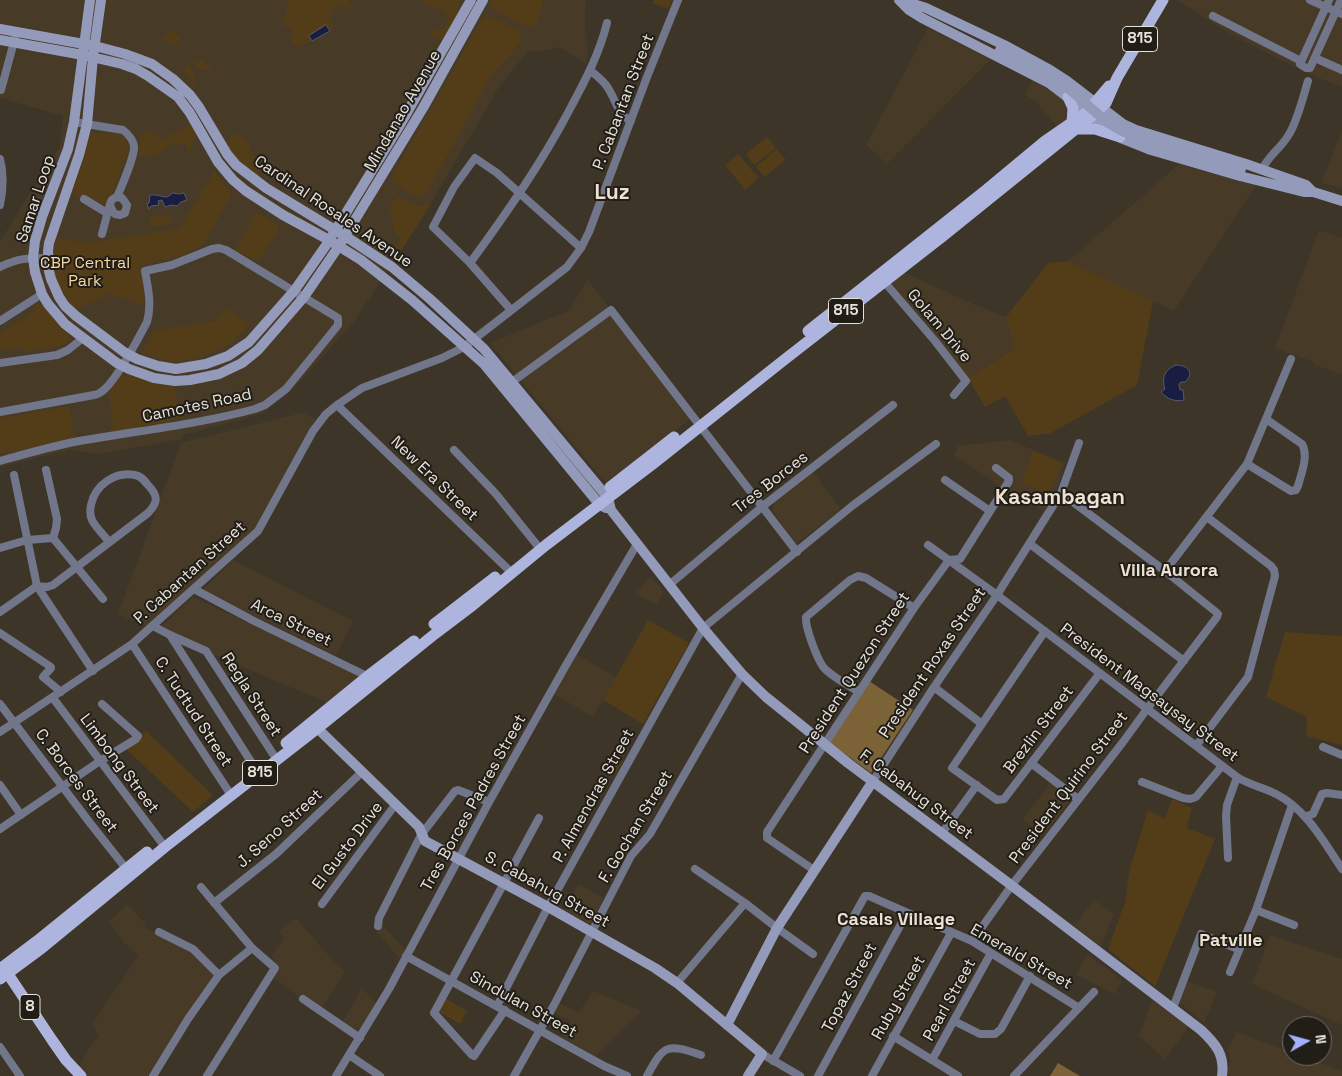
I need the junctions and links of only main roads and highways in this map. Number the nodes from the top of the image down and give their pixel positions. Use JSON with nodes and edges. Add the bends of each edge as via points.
{"nodes":[{"id":1,"x":90,"y":0,"type":"edge"},
{"id":2,"x":101,"y":0,"type":"edge"},
{"id":3,"x":471,"y":0,"type":"edge"},
{"id":4,"x":483,"y":0,"type":"edge"},
{"id":5,"x":900,"y":0,"type":"edge"},
{"id":6,"x":1162,"y":0,"type":"edge"},
{"id":7,"x":93,"y":21,"type":"junction"},
{"id":8,"x":0,"y":29,"type":"edge"},
{"id":9,"x":0,"y":40,"type":"edge"},
{"id":10,"x":68,"y":42,"type":"junction"},
{"id":11,"x":90,"y":45,"type":"junction"},
{"id":12,"x":110,"y":50,"type":"junction"},
{"id":13,"x":66,"y":52,"type":"junction"},
{"id":14,"x":88,"y":56,"type":"junction"},
{"id":15,"x":109,"y":61,"type":"junction"},
{"id":16,"x":80,"y":77,"type":"junction"},
{"id":17,"x":91,"y":78,"type":"junction"},
{"id":18,"x":1070,"y":83,"type":"junction"},
{"id":19,"x":1066,"y":96,"type":"junction"},
{"id":20,"x":1099,"y":105,"type":"junction"},
{"id":21,"x":1090,"y":114,"type":"junction"},
{"id":22,"x":1074,"y":126,"type":"junction"},
{"id":23,"x":1128,"y":126,"type":"junction"},
{"id":24,"x":1120,"y":138,"type":"junction"},
{"id":25,"x":1313,"y":192,"type":"junction"},
{"id":26,"x":1342,"y":200,"type":"edge"},
{"id":27,"x":348,"y":211,"type":"junction"},
{"id":28,"x":356,"y":218,"type":"junction"},
{"id":29,"x":322,"y":222,"type":"junction"},
{"id":30,"x":316,"y":232,"type":"junction"},
{"id":31,"x":340,"y":233,"type":"junction"},
{"id":32,"x":329,"y":240,"type":"junction"},
{"id":33,"x":358,"y":245,"type":"junction"},
{"id":34,"x":339,"y":246,"type":"junction"},
{"id":35,"x":320,"y":253,"type":"junction"},
{"id":36,"x":352,"y":254,"type":"junction"},
{"id":37,"x":331,"y":258,"type":"junction"},
{"id":38,"x":601,"y":499,"type":"junction"},
{"id":39,"x":315,"y":726,"type":"junction"},
{"id":40,"x":873,"y":781,"type":"junction"},
{"id":41,"x":229,"y":792,"type":"junction"},
{"id":42,"x":2,"y":970,"type":"edge"},
{"id":43,"x":727,"y":1025,"type":"junction"},
{"id":44,"x":75,"y":1074,"type":"edge"},
{"id":45,"x":748,"y":1076,"type":"edge"},
{"id":46,"x":1222,"y":1076,"type":"edge"}],
"edges":[{"from":1,"to":7,"type":"main road"},
{"from":2,"to":7,"type":"main road"},
{"from":3,"to":27,"type":"main road","name":"Mindanao Avenue"},
{"from":4,"to":28,"type":"main road","name":"Mindanao Avenue","via":[[423,108]]},
{"from":5,"to":18,"type":"main road","via":[[926,8],[986,37]]},
{"from":5,"to":19,"type":"main road","via":[[908,10]]},
{"from":5,"to":25,"type":"main road","bridge":true,"via":[[1069,89],[1122,131]]},
{"from":6,"to":20,"type":"main road","number":"815"},
{"from":7,"to":10,"type":"main road","via":[[81,37]]},
{"from":7,"to":11,"type":"main road","name":"Samar Loop"},
{"from":7,"to":12,"type":"main road"},
{"from":8,"to":10,"type":"main road","name":"Cardinal Rosales Avenue"},
{"from":9,"to":13,"type":"main road","name":"Cardinal Rosales Avenue"},
{"from":10,"to":11,"type":"main road","name":"Cardinal Rosales Avenue"},
{"from":11,"to":12,"type":"main road","name":"Cardinal Rosales Avenue"},
{"from":11,"to":14,"type":"main road","name":"Samar Loop"},
{"from":12,"to":29,"type":"main road","name":"Cardinal Rosales Avenue","via":[[152,64],[173,79],[199,107],[236,165],[266,188]]},
{"from":13,"to":14,"type":"main road","name":"Cardinal Rosales Avenue"},
{"from":13,"to":16,"type":"main road","via":[[76,60]]},
{"from":14,"to":15,"type":"main road","name":"Cardinal Rosales Avenue"},
{"from":14,"to":16,"type":"main road","name":"Samar Loop"},
{"from":14,"to":17,"type":"main road","name":"Samar Loop"},
{"from":15,"to":17,"type":"main road","via":[[99,66]]},
{"from":15,"to":30,"type":"main road","name":"Cardinal Rosales Avenue","via":[[136,69],[178,97],[218,162],[233,180],[284,215]]},
{"from":16,"to":37,"type":"main road","name":"Samar Loop","via":[[68,149],[42,217],[32,258],[42,294],[65,324],[83,338],[122,366],[154,378],[176,381],[224,372],[258,350],[304,297]]},
{"from":17,"to":35,"type":"main road","name":"Samar Loop","via":[[87,124],[49,243],[48,258],[51,279],[59,297],[76,316],[128,355],[158,366],[176,368],[206,364],[249,342],[294,291]]},
{"from":18,"to":19,"type":"main road","via":[[1071,90]]},
{"from":18,"to":20,"type":"main road"},
{"from":19,"to":21,"type":"main road"},
{"from":19,"to":22,"type":"main road","via":[[1073,108]]},
{"from":20,"to":21,"type":"main road","number":"815"},
{"from":20,"to":23,"type":"main road"},
{"from":21,"to":22,"type":"main road","number":"815"},
{"from":21,"to":24,"type":"main road"},
{"from":22,"to":24,"type":"main road"},
{"from":22,"to":38,"type":"main road","number":"815","via":[[1045,141],[881,278]]},
{"from":23,"to":24,"type":"main road","via":[[1121,129]]},
{"from":23,"to":25,"type":"main road","via":[[1306,185]]},
{"from":24,"to":25,"type":"main road","via":[[1240,176]]},
{"from":25,"to":26,"type":"main road"},
{"from":27,"to":29,"type":"main road","via":[[333,221]]},
{"from":27,"to":31,"type":"main road","name":"Mindanao Avenue"},
{"from":28,"to":31,"type":"main road","name":"Mindanao Avenue"},
{"from":28,"to":33,"type":"main road"},
{"from":29,"to":31,"type":"main road","name":"Cardinal Rosales Avenue"},
{"from":30,"to":32,"type":"main road","name":"Cardinal Rosales Avenue"},
{"from":30,"to":35,"type":"main road"},
{"from":31,"to":32,"type":"main road","name":"Samar Loop"},
{"from":31,"to":33,"type":"main road","name":"Cardinal Rosales Avenue"},
{"from":31,"to":34,"type":"main road","name":"Samar Loop"},
{"from":32,"to":34,"type":"main road","name":"Cardinal Rosales Avenue"},
{"from":32,"to":35,"type":"main road","name":"Samar Loop"},
{"from":33,"to":38,"type":"main road","name":"Cardinal Rosales Avenue","via":[[397,271],[488,353]]},
{"from":34,"to":36,"type":"main road","name":"Cardinal Rosales Avenue"},
{"from":34,"to":37,"type":"main road","name":"Samar Loop"},
{"from":36,"to":37,"type":"main road"},
{"from":36,"to":38,"type":"main road","name":"Cardinal Rosales Avenue","via":[[386,278],[484,364]]},
{"from":38,"to":39,"type":"main road","number":"815","via":[[509,570],[473,605],[372,678]]},
{"from":38,"to":40,"type":"main road","name":"F. Cabahug Street","via":[[742,674],[766,697]]},
{"from":39,"to":41,"type":"main road","number":"815"},
{"from":39,"to":41,"type":"main road","number":"815","via":[[273,754]]},
{"from":39,"to":43,"type":"main road","name":"S. Cabahug Street","via":[[419,827],[425,841],[655,968]]},
{"from":40,"to":43,"type":"main road","name":"President Roxas Street","via":[[777,928]]},
{"from":40,"to":46,"type":"main road","name":"F. Cabahug Street","via":[[1203,1032],[1221,1055]]},
{"from":41,"to":42,"type":"main road","number":"815"},
{"from":42,"to":44,"type":"main road","number":"8"},
{"from":43,"to":45,"type":"main road","name":"S. Cabahug Street","via":[[762,1054]]}]}
